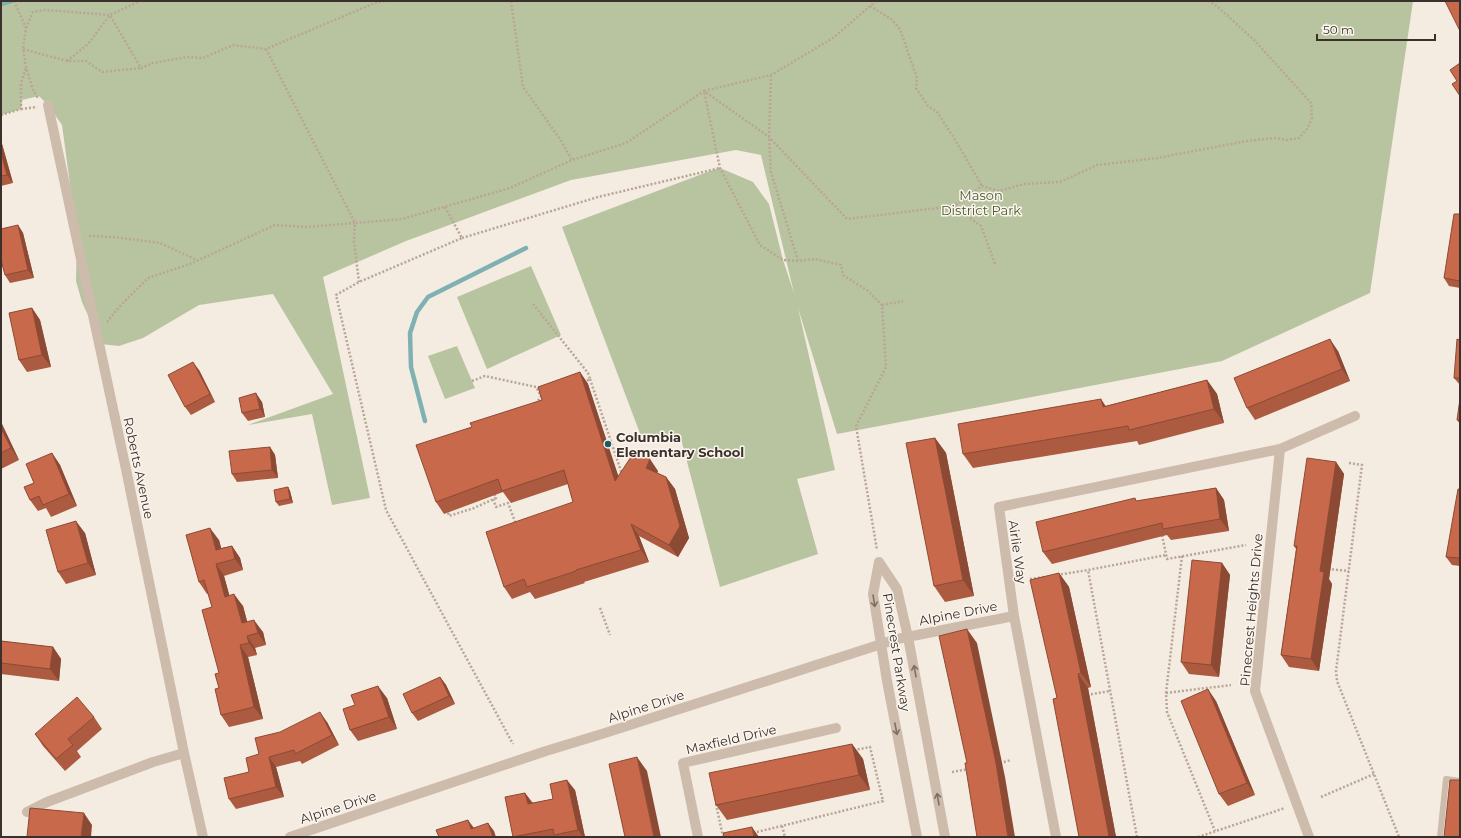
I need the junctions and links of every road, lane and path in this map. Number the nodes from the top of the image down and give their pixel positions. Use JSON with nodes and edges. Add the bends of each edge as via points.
{"nodes":[{"id":1,"x":14,"y":1,"type":"edge"},
{"id":2,"x":140,"y":1,"type":"edge"},
{"id":3,"x":385,"y":1,"type":"edge"},
{"id":4,"x":511,"y":1,"type":"edge"},
{"id":5,"x":876,"y":1,"type":"edge"},
{"id":6,"x":1209,"y":1,"type":"edge"},
{"id":7,"x":870,"y":6,"type":"junction"},
{"id":8,"x":110,"y":15,"type":"junction"},
{"id":9,"x":26,"y":28,"type":"junction"},
{"id":10,"x":23,"y":49,"type":"junction"},
{"id":11,"x":266,"y":49,"type":"junction"},
{"id":12,"x":66,"y":61,"type":"junction"},
{"id":13,"x":26,"y":67,"type":"junction"},
{"id":14,"x":141,"y":68,"type":"junction"},
{"id":15,"x":771,"y":75,"type":"junction"},
{"id":16,"x":704,"y":90,"type":"junction"},
{"id":17,"x":48,"y":105,"type":"joint"},
{"id":18,"x":37,"y":107,"type":"dead end"},
{"id":19,"x":22,"y":109,"type":"junction"},
{"id":20,"x":1,"y":115,"type":"edge"},
{"id":21,"x":769,"y":137,"type":"junction"},
{"id":22,"x":572,"y":160,"type":"junction"},
{"id":23,"x":720,"y":168,"type":"junction"},
{"id":24,"x":982,"y":186,"type":"junction"},
{"id":25,"x":954,"y":206,"type":"junction"},
{"id":26,"x":445,"y":207,"type":"junction"},
{"id":27,"x":355,"y":223,"type":"junction"},
{"id":28,"x":77,"y":236,"type":"junction"},
{"id":29,"x":462,"y":238,"type":"junction"},
{"id":30,"x":197,"y":260,"type":"junction"},
{"id":31,"x":798,"y":261,"type":"junction"},
{"id":32,"x":995,"y":264,"type":"dead end"},
{"id":33,"x":359,"y":282,"type":"junction"},
{"id":34,"x":902,"y":301,"type":"dead end"},
{"id":35,"x":533,"y":304,"type":"dead end"},
{"id":36,"x":882,"y":304,"type":"junction"},
{"id":37,"x":97,"y":335,"type":"junction"},
{"id":38,"x":590,"y":379,"type":"junction"},
{"id":39,"x":472,"y":381,"type":"dead end"},
{"id":40,"x":583,"y":382,"type":"edge"},
{"id":41,"x":548,"y":394,"type":"edge"},
{"id":42,"x":541,"y":396,"type":"junction"},
{"id":43,"x":535,"y":405,"type":"edge"},
{"id":44,"x":1355,"y":416,"type":"dead end"},
{"id":45,"x":1280,"y":448,"type":"junction"},
{"id":46,"x":1349,"y":463,"type":"dead end"},
{"id":47,"x":624,"y":480,"type":"edge"},
{"id":48,"x":494,"y":490,"type":"edge"},
{"id":49,"x":493,"y":499,"type":"junction"},
{"id":50,"x":447,"y":509,"type":"edge"},
{"id":51,"x":516,"y":524,"type":"edge"},
{"id":52,"x":1161,"y":534,"type":"edge"},
{"id":53,"x":1246,"y":545,"type":"dead end"},
{"id":54,"x":1166,"y":555,"type":"junction"},
{"id":55,"x":1182,"y":556,"type":"junction"},
{"id":56,"x":879,"y":562,"type":"junction"},
{"id":57,"x":1328,"y":569,"type":"dead end"},
{"id":58,"x":1088,"y":570,"type":"junction"},
{"id":59,"x":1349,"y":571,"type":"junction"},
{"id":60,"x":1052,"y":576,"type":"edge"},
{"id":61,"x":1044,"y":577,"type":"edge"},
{"id":62,"x":1030,"y":579,"type":"edge"},
{"id":63,"x":600,"y":608,"type":"dead end"},
{"id":64,"x":1014,"y":616,"type":"junction"},
{"id":65,"x":610,"y":635,"type":"dead end"},
{"id":66,"x":908,"y":637,"type":"junction"},
{"id":67,"x":881,"y":644,"type":"junction"},
{"id":68,"x":1230,"y":685,"type":"dead end"},
{"id":69,"x":1110,"y":691,"type":"junction"},
{"id":70,"x":1166,"y":693,"type":"junction"},
{"id":71,"x":1081,"y":696,"type":"edge"},
{"id":72,"x":836,"y":728,"type":"dead end"},
{"id":73,"x":513,"y":744,"type":"dead end"},
{"id":74,"x":848,"y":752,"type":"edge"},
{"id":75,"x":184,"y":753,"type":"junction"},
{"id":76,"x":1011,"y":760,"type":"dead end"},
{"id":77,"x":996,"y":763,"type":"edge"},
{"id":78,"x":974,"y":768,"type":"edge"},
{"id":79,"x":952,"y":772,"type":"dead end"},
{"id":80,"x":1374,"y":774,"type":"junction"},
{"id":81,"x":1460,"y":781,"type":"edge"},
{"id":82,"x":1321,"y":796,"type":"dead end"},
{"id":83,"x":716,"y":802,"type":"edge"},
{"id":84,"x":1286,"y":808,"type":"dead end"},
{"id":85,"x":27,"y":812,"type":"dead end"},
{"id":86,"x":782,"y":826,"type":"junction"},
{"id":87,"x":1215,"y":831,"type":"junction"},
{"id":88,"x":752,"y":833,"type":"edge"},
{"id":89,"x":203,"y":837,"type":"edge"},
{"id":90,"x":290,"y":837,"type":"edge"},
{"id":91,"x":698,"y":837,"type":"edge"},
{"id":92,"x":723,"y":837,"type":"edge"},
{"id":93,"x":785,"y":837,"type":"edge"},
{"id":94,"x":916,"y":837,"type":"edge"},
{"id":95,"x":945,"y":837,"type":"edge"},
{"id":96,"x":1056,"y":837,"type":"edge"},
{"id":97,"x":1137,"y":837,"type":"edge"},
{"id":98,"x":1198,"y":837,"type":"edge"},
{"id":99,"x":1309,"y":837,"type":"edge"},
{"id":100,"x":1399,"y":837,"type":"edge"},
{"id":101,"x":1440,"y":837,"type":"edge"}],
"edges":[{"from":1,"to":9,"type":"path"},
{"from":2,"to":8,"type":"path"},
{"from":3,"to":11,"type":"path"},
{"from":4,"to":22,"type":"path","via":[[523,87],[560,138]]},
{"from":5,"to":7,"type":"path"},
{"from":6,"to":24,"type":"path","via":[[1255,41],[1311,103],[1312,118],[1307,129],[1298,138],[1247,141],[1157,158],[1097,165],[1060,182],[1024,184],[999,191]]},
{"from":7,"to":15,"type":"path","via":[[833,38]]},
{"from":7,"to":24,"type":"path","via":[[891,19],[900,29],[917,78],[916,88],[928,106],[937,112]]},
{"from":8,"to":9,"type":"path","via":[[45,10],[33,12]]},
{"from":8,"to":12,"type":"path","via":[[88,44]]},
{"from":8,"to":14,"type":"path"},
{"from":9,"to":10,"type":"path"},
{"from":10,"to":12,"type":"path"},
{"from":10,"to":13,"type":"path"},
{"from":11,"to":14,"type":"path","via":[[233,45],[203,58],[175,59]]},
{"from":11,"to":27,"type":"path"},
{"from":12,"to":14,"type":"path","via":[[86,62],[102,72]]},
{"from":13,"to":17,"type":"path","via":[[33,90],[43,106]]},
{"from":13,"to":19,"type":"path","via":[[21,84]]},
{"from":15,"to":16,"type":"path"},
{"from":15,"to":21,"type":"path"},
{"from":16,"to":21,"type":"path"},
{"from":16,"to":22,"type":"path","via":[[626,143]]},
{"from":16,"to":23,"type":"path"},
{"from":17,"to":28,"type":"street","name":"Roberts Avenue"},
{"from":18,"to":19,"type":"path"},
{"from":19,"to":20,"type":"path"},
{"from":21,"to":25,"type":"path","via":[[847,219]]},
{"from":21,"to":31,"type":"path","via":[[771,172]]},
{"from":22,"to":26,"type":"path","via":[[510,188]]},
{"from":23,"to":29,"type":"path","via":[[598,197]]},
{"from":23,"to":31,"type":"path","via":[[760,245],[783,260]]},
{"from":24,"to":25,"type":"path"},
{"from":25,"to":32,"type":"path","via":[[981,226]]},
{"from":26,"to":27,"type":"path","via":[[402,219]]},
{"from":26,"to":29,"type":"path"},
{"from":27,"to":30,"type":"path","via":[[306,227],[275,225]]},
{"from":27,"to":33,"type":"path","via":[[354,241]]},
{"from":28,"to":30,"type":"path","via":[[114,237],[160,243]]},
{"from":28,"to":37,"type":"street","name":"Roberts Avenue"},
{"from":29,"to":33,"type":"path"},
{"from":30,"to":37,"type":"path","via":[[148,278]]},
{"from":31,"to":36,"type":"path","via":[[815,259],[841,265],[843,275],[868,291]]},
{"from":33,"to":73,"type":"path","via":[[336,294],[386,510]]},
{"from":34,"to":36,"type":"path"},
{"from":35,"to":38,"type":"path","via":[[588,373]]},
{"from":36,"to":56,"type":"path","via":[[886,367],[856,426]]},
{"from":37,"to":75,"type":"street","name":"Roberts Avenue"},
{"from":38,"to":40,"type":"path"},
{"from":38,"to":47,"type":"path"},
{"from":39,"to":42,"type":"path","via":[[485,376],[536,387]]},
{"from":41,"to":42,"type":"path"},
{"from":42,"to":43,"type":"path"},
{"from":44,"to":45,"type":"street"},
{"from":45,"to":64,"type":"street","name":"Airlie Way","via":[[999,507]]},
{"from":45,"to":99,"type":"street","name":"Pinecrest Heights Drive","via":[[1255,691]]},
{"from":46,"to":59,"type":"path","via":[[1362,465]]},
{"from":48,"to":49,"type":"path","via":[[496,498]]},
{"from":49,"to":50,"type":"path","via":[[449,516]]},
{"from":49,"to":51,"type":"path","via":[[496,507],[508,503]]},
{"from":52,"to":54,"type":"path"},
{"from":53,"to":55,"type":"path"},
{"from":54,"to":55,"type":"path","via":[[1167,559]]},
{"from":54,"to":58,"type":"path"},
{"from":55,"to":70,"type":"path"},
{"from":56,"to":66,"type":"street","name":"Pinecrest Parkway","via":[[897,589]]},
{"from":56,"to":67,"type":"street","name":"Pinecrest Parkway","one_way":true,"via":[[873,594]]},
{"from":57,"to":59,"type":"path"},
{"from":58,"to":60,"type":"path"},
{"from":58,"to":69,"type":"path"},
{"from":59,"to":80,"type":"path","via":[[1336,671],[1337,681]]},
{"from":61,"to":62,"type":"path"},
{"from":63,"to":65,"type":"path"},
{"from":64,"to":66,"type":"street","name":"Alpine Drive"},
{"from":64,"to":96,"type":"street","name":"Airlie Way"},
{"from":66,"to":67,"type":"street","name":"Alpine Drive"},
{"from":95,"to":66,"type":"street","name":"Pinecrest Parkway","one_way":true},
{"from":67,"to":90,"type":"street","name":"Alpine Drive","via":[[532,755]]},
{"from":67,"to":94,"type":"street","name":"Pinecrest Parkway","one_way":true},
{"from":68,"to":70,"type":"path"},
{"from":69,"to":71,"type":"path"},
{"from":69,"to":97,"type":"path"},
{"from":70,"to":87,"type":"path","via":[[1167,712]]},
{"from":72,"to":91,"type":"street","name":"Maxfield Drive","via":[[683,763]]},
{"from":74,"to":86,"type":"path","via":[[870,747],[883,801]]},
{"from":75,"to":85,"type":"street","via":[[54,799]]},
{"from":75,"to":89,"type":"street","name":"Roberts Avenue"},
{"from":76,"to":77,"type":"path"},
{"from":78,"to":79,"type":"path"},
{"from":80,"to":82,"type":"path"},
{"from":80,"to":100,"type":"path"},
{"from":81,"to":101,"type":"lane","via":[[1446,779]]},
{"from":83,"to":92,"type":"path"},
{"from":84,"to":87,"type":"path"},
{"from":86,"to":88,"type":"path"},
{"from":86,"to":93,"type":"path"},
{"from":87,"to":98,"type":"path"}]}
